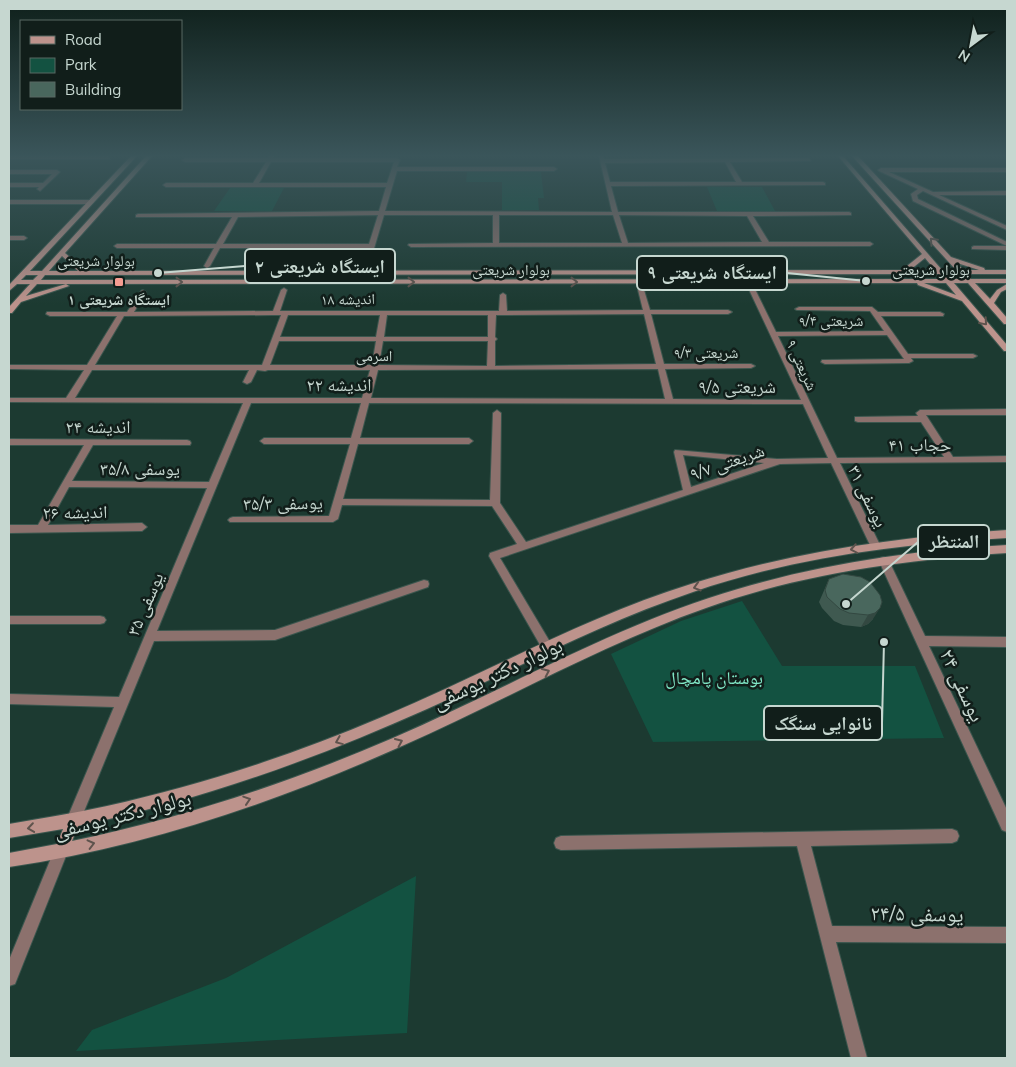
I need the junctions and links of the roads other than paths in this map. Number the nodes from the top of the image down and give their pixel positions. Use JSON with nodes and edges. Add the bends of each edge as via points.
{"nodes":[{"id":1,"x":87,"y":206,"type":"edge"},
{"id":2,"x":104,"y":206,"type":"edge"},
{"id":3,"x":384,"y":206,"type":"edge"},
{"id":4,"x":613,"y":206,"type":"edge"},
{"id":5,"x":884,"y":206,"type":"edge"},
{"id":6,"x":901,"y":206,"type":"edge"},
{"id":7,"x":926,"y":206,"type":"edge"},
{"id":8,"x":960,"y":206,"type":"edge"},
{"id":9,"x":382,"y":213,"type":"junction"},
{"id":10,"x":496,"y":213,"type":"junction"},
{"id":11,"x":615,"y":214,"type":"junction"},
{"id":12,"x":749,"y":214,"type":"junction"},
{"id":13,"x":849,"y":214,"type":"dead end"},
{"id":14,"x":236,"y":215,"type":"junction"},
{"id":15,"x":138,"y":216,"type":"dead end"},
{"id":16,"x":988,"y":219,"type":"junction"},
{"id":17,"x":1007,"y":219,"type":"edge"},
{"id":18,"x":1007,"y":228,"type":"edge"},
{"id":19,"x":9,"y":238,"type":"edge"},
{"id":20,"x":24,"y":238,"type":"dead end"},
{"id":21,"x":870,"y":244,"type":"dead end"},
{"id":22,"x":411,"y":245,"type":"dead end"},
{"id":23,"x":496,"y":245,"type":"junction"},
{"id":24,"x":626,"y":245,"type":"junction"},
{"id":25,"x":767,"y":245,"type":"junction"},
{"id":26,"x":117,"y":246,"type":"dead end"},
{"id":27,"x":218,"y":246,"type":"junction"},
{"id":28,"x":372,"y":246,"type":"junction"},
{"id":29,"x":1007,"y":246,"type":"edge"},
{"id":30,"x":974,"y":248,"type":"dead end"},
{"id":31,"x":62,"y":253,"type":"junction"},
{"id":32,"x":926,"y":254,"type":"junction"},
{"id":33,"x":949,"y":258,"type":"junction"},
{"id":34,"x":207,"y":266,"type":"dead end"},
{"id":35,"x":364,"y":272,"type":"junction"},
{"id":36,"x":904,"y":272,"type":"junction"},
{"id":37,"x":941,"y":272,"type":"junction"},
{"id":38,"x":962,"y":272,"type":"junction"},
{"id":39,"x":992,"y":272,"type":"junction"},
{"id":40,"x":1007,"y":272,"type":"edge"},
{"id":41,"x":24,"y":273,"type":"junction"},
{"id":42,"x":44,"y":273,"type":"junction"},
{"id":43,"x":84,"y":273,"type":"junction"},
{"id":44,"x":912,"y":281,"type":"junction"},
{"id":45,"x":949,"y":281,"type":"junction"},
{"id":46,"x":970,"y":281,"type":"junction"},
{"id":47,"x":1007,"y":281,"type":"edge"},
{"id":48,"x":15,"y":282,"type":"junction"},
{"id":49,"x":36,"y":282,"type":"junction"},
{"id":50,"x":78,"y":282,"type":"junction"},
{"id":51,"x":748,"y":282,"type":"junction"},
{"id":52,"x":1007,"y":286,"type":"edge"},
{"id":53,"x":9,"y":289,"type":"edge"},
{"id":54,"x":284,"y":290,"type":"dead end"},
{"id":55,"x":641,"y":290,"type":"dead end"},
{"id":56,"x":143,"y":292,"type":"dead end"},
{"id":57,"x":503,"y":295,"type":"dead end"},
{"id":58,"x":19,"y":300,"type":"junction"},
{"id":59,"x":966,"y":301,"type":"junction"},
{"id":60,"x":990,"y":303,"type":"junction"},
{"id":61,"x":799,"y":309,"type":"dead end"},
{"id":62,"x":9,"y":311,"type":"edge"},
{"id":63,"x":384,"y":312,"type":"junction"},
{"id":64,"x":648,"y":312,"type":"junction"},
{"id":65,"x":728,"y":312,"type":"dead end"},
{"id":66,"x":492,"y":313,"type":"junction"},
{"id":67,"x":503,"y":313,"type":"junction"},
{"id":68,"x":50,"y":314,"type":"dead end"},
{"id":69,"x":126,"y":314,"type":"junction"},
{"id":70,"x":276,"y":314,"type":"junction"},
{"id":71,"x":285,"y":314,"type":"junction"},
{"id":72,"x":876,"y":314,"type":"junction"},
{"id":73,"x":940,"y":314,"type":"dead end"},
{"id":74,"x":1007,"y":322,"type":"edge"},
{"id":75,"x":773,"y":334,"type":"junction"},
{"id":76,"x":889,"y":334,"type":"junction"},
{"id":77,"x":276,"y":339,"type":"junction"},
{"id":78,"x":493,"y":339,"type":"junction"},
{"id":79,"x":379,"y":340,"type":"junction"},
{"id":80,"x":1007,"y":349,"type":"edge"},
{"id":81,"x":906,"y":356,"type":"junction"},
{"id":82,"x":973,"y":356,"type":"dead end"},
{"id":83,"x":825,"y":362,"type":"dead end"},
{"id":84,"x":660,"y":366,"type":"junction"},
{"id":85,"x":751,"y":366,"type":"dead end"},
{"id":86,"x":9,"y":367,"type":"edge"},
{"id":87,"x":88,"y":368,"type":"junction"},
{"id":88,"x":375,"y":368,"type":"junction"},
{"id":89,"x":491,"y":368,"type":"junction"},
{"id":90,"x":252,"y":369,"type":"junction"},
{"id":91,"x":265,"y":369,"type":"junction"},
{"id":92,"x":247,"y":382,"type":"dead end"},
{"id":93,"x":9,"y":400,"type":"edge"},
{"id":94,"x":69,"y":400,"type":"junction"},
{"id":95,"x":248,"y":400,"type":"junction"},
{"id":96,"x":366,"y":401,"type":"junction"},
{"id":97,"x":670,"y":402,"type":"junction"},
{"id":98,"x":804,"y":402,"type":"junction"},
{"id":99,"x":1007,"y":412,"type":"edge"},
{"id":100,"x":497,"y":413,"type":"dead end"},
{"id":101,"x":922,"y":416,"type":"junction"},
{"id":102,"x":858,"y":419,"type":"dead end"},
{"id":103,"x":264,"y":441,"type":"dead end"},
{"id":104,"x":469,"y":441,"type":"dead end"},
{"id":105,"x":9,"y":442,"type":"edge"},
{"id":106,"x":90,"y":442,"type":"junction"},
{"id":107,"x":356,"y":442,"type":"junction"},
{"id":108,"x":187,"y":443,"type":"dead end"},
{"id":109,"x":1007,"y":459,"type":"edge"},
{"id":110,"x":833,"y":460,"type":"junction"},
{"id":111,"x":951,"y":460,"type":"junction"},
{"id":112,"x":779,"y":461,"type":"junction"},
{"id":113,"x":66,"y":484,"type":"junction"},
{"id":114,"x":213,"y":485,"type":"junction"},
{"id":115,"x":688,"y":492,"type":"junction"},
{"id":116,"x":337,"y":502,"type":"junction"},
{"id":117,"x":495,"y":503,"type":"junction"},
{"id":118,"x":233,"y":520,"type":"dead end"},
{"id":119,"x":142,"y":527,"type":"dead end"},
{"id":120,"x":41,"y":528,"type":"junction"},
{"id":121,"x":9,"y":529,"type":"edge"},
{"id":122,"x":1007,"y":534,"type":"edge"},
{"id":123,"x":875,"y":545,"type":"junction"},
{"id":124,"x":524,"y":548,"type":"junction"},
{"id":125,"x":1007,"y":549,"type":"edge"},
{"id":126,"x":884,"y":561,"type":"junction"},
{"id":127,"x":424,"y":584,"type":"dead end"},
{"id":128,"x":9,"y":620,"type":"edge"},
{"id":129,"x":100,"y":620,"type":"dead end"},
{"id":130,"x":150,"y":636,"type":"junction"},
{"id":131,"x":920,"y":641,"type":"junction"},
{"id":132,"x":1007,"y":642,"type":"edge"},
{"id":133,"x":547,"y":647,"type":"junction"},
{"id":134,"x":9,"y":699,"type":"edge"},
{"id":135,"x":123,"y":702,"type":"junction"},
{"id":136,"x":73,"y":821,"type":"junction"},
{"id":137,"x":1007,"y":825,"type":"edge"},
{"id":138,"x":9,"y":832,"type":"edge"},
{"id":139,"x":952,"y":836,"type":"dead end"},
{"id":140,"x":802,"y":839,"type":"junction"},
{"id":141,"x":561,"y":843,"type":"dead end"},
{"id":142,"x":61,"y":851,"type":"junction"},
{"id":143,"x":9,"y":860,"type":"edge"},
{"id":144,"x":826,"y":934,"type":"junction"},
{"id":145,"x":1007,"y":935,"type":"edge"},
{"id":146,"x":9,"y":978,"type":"edge"},
{"id":147,"x":859,"y":1058,"type":"edge"}],
"edges":[{"from":1,"to":41,"type":"main road"},
{"from":2,"to":31,"type":"main road"},
{"from":3,"to":9,"type":"street"},
{"from":4,"to":11,"type":"street"},
{"from":5,"to":32,"type":"main road"},
{"from":33,"to":6,"type":"main road","one_way":true},
{"from":7,"to":29,"type":"street"},
{"from":8,"to":16,"type":"street"},
{"from":9,"to":10,"type":"street"},
{"from":9,"to":14,"type":"street"},
{"from":9,"to":28,"type":"street"},
{"from":10,"to":11,"type":"street"},
{"from":10,"to":23,"type":"street"},
{"from":11,"to":12,"type":"street"},
{"from":11,"to":24,"type":"street"},
{"from":12,"to":13,"type":"street"},
{"from":12,"to":25,"type":"street"},
{"from":14,"to":15,"type":"street"},
{"from":14,"to":27,"type":"street"},
{"from":16,"to":17,"type":"street"},
{"from":16,"to":18,"type":"street"},
{"from":19,"to":20,"type":"street"},
{"from":21,"to":25,"type":"street"},
{"from":22,"to":23,"type":"street"},
{"from":23,"to":24,"type":"street"},
{"from":24,"to":25,"type":"street"},
{"from":26,"to":27,"type":"street"},
{"from":27,"to":28,"type":"street"},
{"from":27,"to":34,"type":"street"},
{"from":28,"to":35,"type":"street"},
{"from":29,"to":30,"type":"street"},
{"from":31,"to":42,"type":"main road"},
{"from":31,"to":43,"type":"main road"},
{"from":32,"to":36,"type":"main road"},
{"from":32,"to":37,"type":"main road"},
{"from":33,"to":38,"type":"main road"},
{"from":33,"to":39,"type":"main road"},
{"from":35,"to":36,"type":"main road","name":"بولوار شریعتی"},
{"from":35,"to":43,"type":"main road","name":"بولوار شریعتی"},
{"from":36,"to":37,"type":"main road","name":"بولوار شریعتی"},
{"from":37,"to":38,"type":"main road","name":"بولوار شریعتی"},
{"from":37,"to":45,"type":"main road"},
{"from":38,"to":39,"type":"main road","name":"بولوار شریعتی"},
{"from":38,"to":46,"type":"main road"},
{"from":39,"to":40,"type":"main road","name":"بولوار شریعتی"},
{"from":41,"to":42,"type":"main road","name":"بولوار شریعتی"},
{"from":41,"to":48,"type":"main road"},
{"from":42,"to":43,"type":"main road","name":"بولوار شریعتی"},
{"from":42,"to":49,"type":"main road"},
{"from":44,"to":45,"type":"main road","name":"بولوار شریعتی"},
{"from":44,"to":51,"type":"main road","name":"بولوار شریعتی"},
{"from":44,"to":59,"type":"main road"},
{"from":45,"to":46,"type":"main road","name":"بولوار شریعتی"},
{"from":45,"to":59,"type":"main road"},
{"from":46,"to":47,"type":"main road","name":"بولوار شریعتی"},
{"from":46,"to":60,"type":"main road"},
{"from":48,"to":49,"type":"main road","name":"بولوار شریعتی"},
{"from":48,"to":53,"type":"main road"},
{"from":49,"to":50,"type":"main road","name":"بولوار شریعتی"},
{"from":49,"to":58,"type":"main road"},
{"from":50,"to":51,"type":"main road","name":"بولوار شریعتی","one_way":true},
{"from":50,"to":58,"type":"main road"},
{"from":51,"to":75,"type":"street","name":"شریعتی ۹"},
{"from":52,"to":60,"type":"main road","via":[[999,290]]},
{"from":54,"to":70,"type":"street"},
{"from":55,"to":64,"type":"street"},
{"from":56,"to":69,"type":"street"},
{"from":57,"to":67,"type":"street"},
{"from":58,"to":62,"type":"main road"},
{"from":59,"to":80,"type":"main road","one_way":true},
{"from":60,"to":74,"type":"main road"},
{"from":61,"to":72,"type":"street","via":[[872,309]]},
{"from":63,"to":66,"type":"street","name":"اندیشه ۱۸"},
{"from":63,"to":71,"type":"street","name":"اندیشه ۱۸"},
{"from":63,"to":79,"type":"street"},
{"from":64,"to":65,"type":"street","name":"اندیشه ۱۸"},
{"from":64,"to":67,"type":"street","name":"اندیشه ۱۸"},
{"from":64,"to":84,"type":"street"},
{"from":66,"to":67,"type":"street","name":"اندیشه ۱۸"},
{"from":66,"to":78,"type":"street"},
{"from":68,"to":69,"type":"street","name":"اندیشه ۱۸"},
{"from":69,"to":70,"type":"street","name":"اندیشه ۱۸"},
{"from":69,"to":87,"type":"street"},
{"from":70,"to":71,"type":"street","name":"اندیشه ۱۸"},
{"from":71,"to":77,"type":"street"},
{"from":72,"to":73,"type":"street"},
{"from":72,"to":76,"type":"street"},
{"from":75,"to":76,"type":"street","name":"شریعتی ۹/۴"},
{"from":75,"to":98,"type":"street","name":"شریعتی ۹"},
{"from":76,"to":81,"type":"street"},
{"from":77,"to":79,"type":"street"},
{"from":77,"to":91,"type":"street"},
{"from":78,"to":79,"type":"street"},
{"from":78,"to":89,"type":"street"},
{"from":79,"to":88,"type":"street"},
{"from":81,"to":82,"type":"street"},
{"from":81,"to":83,"type":"street","via":[[909,362]]},
{"from":84,"to":85,"type":"street","name":"شریعتی ۹/۳"},
{"from":84,"to":89,"type":"street","name":"اسرمی"},
{"from":84,"to":97,"type":"street"},
{"from":86,"to":87,"type":"street","name":"اسرمی"},
{"from":87,"to":90,"type":"street","name":"اسرمی"},
{"from":87,"to":94,"type":"street"},
{"from":88,"to":89,"type":"street","name":"اسرمی"},
{"from":88,"to":91,"type":"street","name":"اسرمی"},
{"from":88,"to":96,"type":"street"},
{"from":90,"to":91,"type":"street","name":"اسرمی"},
{"from":90,"to":92,"type":"street"},
{"from":93,"to":94,"type":"street","name":"اندیشه ۲۲"},
{"from":94,"to":95,"type":"street","name":"اندیشه ۲۲"},
{"from":95,"to":96,"type":"street","name":"اندیشه ۲۲"},
{"from":95,"to":114,"type":"street","name":"یوسفی ۳۵"},
{"from":96,"to":97,"type":"street","name":"اندیشه ۲۲"},
{"from":96,"to":107,"type":"street"},
{"from":97,"to":98,"type":"street","name":"شریعتی ۹/۵"},
{"from":98,"to":110,"type":"street","name":"شریعتی ۹"},
{"from":99,"to":101,"type":"street"},
{"from":100,"to":117,"type":"street"},
{"from":101,"to":102,"type":"street"},
{"from":101,"to":111,"type":"street"},
{"from":103,"to":107,"type":"street"},
{"from":104,"to":107,"type":"street"},
{"from":105,"to":106,"type":"street","name":"اندیشه ۲۴"},
{"from":106,"to":108,"type":"street","name":"اندیشه ۲۴"},
{"from":106,"to":113,"type":"street"},
{"from":107,"to":116,"type":"street"},
{"from":109,"to":111,"type":"street","name":"حجاب ۴۱"},
{"from":110,"to":111,"type":"street","name":"حجاب ۴۱"},
{"from":110,"to":112,"type":"street","name":"شریعتی ۹/۷"},
{"from":110,"to":123,"type":"street","name":"یوسفی ۳۱"},
{"from":112,"to":115,"type":"street","name":"شریعتی ۹/۷"},
{"from":112,"to":115,"type":"street","via":[[678,452]]},
{"from":113,"to":114,"type":"street","name":"یوسفی ۳۵/۸"},
{"from":113,"to":120,"type":"street"},
{"from":114,"to":130,"type":"street","name":"یوسفی ۳۵"},
{"from":115,"to":124,"type":"street","name":"شریعتی ۹/۷"},
{"from":116,"to":117,"type":"street"},
{"from":116,"to":118,"type":"street","name":"یوسفی ۳۵/۳","via":[[333,519]]},
{"from":117,"to":124,"type":"street"},
{"from":119,"to":120,"type":"street","name":"اندیشه ۲۶"},
{"from":120,"to":121,"type":"street","name":"اندیشه ۲۶"},
{"from":122,"to":123,"type":"main road","name":"بولوار دکتر یوسفی"},
{"from":123,"to":126,"type":"main road"},
{"from":123,"to":133,"type":"main road","name":"بولوار دکتر یوسفی","one_way":true,"via":[[781,562],[691,588]]},
{"from":124,"to":133,"type":"street","name":"شریعتی ۹/۷","via":[[494,556]]},
{"from":125,"to":126,"type":"main road","name":"بولوار دکتر یوسفی"},
{"from":126,"to":131,"type":"street","name":"یوسفی ۲۴"},
{"from":142,"to":126,"type":"main road","name":"بولوار دکتر یوسفی","one_way":true,"via":[[174,823],[291,786],[397,742],[578,656],[703,605],[793,578]]},
{"from":127,"to":130,"type":"street","via":[[275,634]]},
{"from":128,"to":129,"type":"street"},
{"from":130,"to":135,"type":"street","name":"یوسفی ۳۵"},
{"from":131,"to":132,"type":"street"},
{"from":131,"to":137,"type":"street","name":"یوسفی ۲۴"},
{"from":133,"to":136,"type":"main road","name":"بولوار دکتر یوسفی","one_way":true,"via":[[388,721],[286,762],[174,797]]},
{"from":134,"to":135,"type":"street"},
{"from":135,"to":136,"type":"street","name":"یوسفی ۳۵"},
{"from":136,"to":138,"type":"main road","name":"بولوار دکتر یوسفی","one_way":true},
{"from":136,"to":142,"type":"main road"},
{"from":139,"to":140,"type":"street"},
{"from":140,"to":141,"type":"street"},
{"from":140,"to":144,"type":"street"},
{"from":142,"to":143,"type":"main road","name":"بولوار دکتر یوسفی"},
{"from":142,"to":146,"type":"street"},
{"from":144,"to":145,"type":"street","name":"یوسفی ۲۴/۵"},
{"from":144,"to":147,"type":"street"}]}
